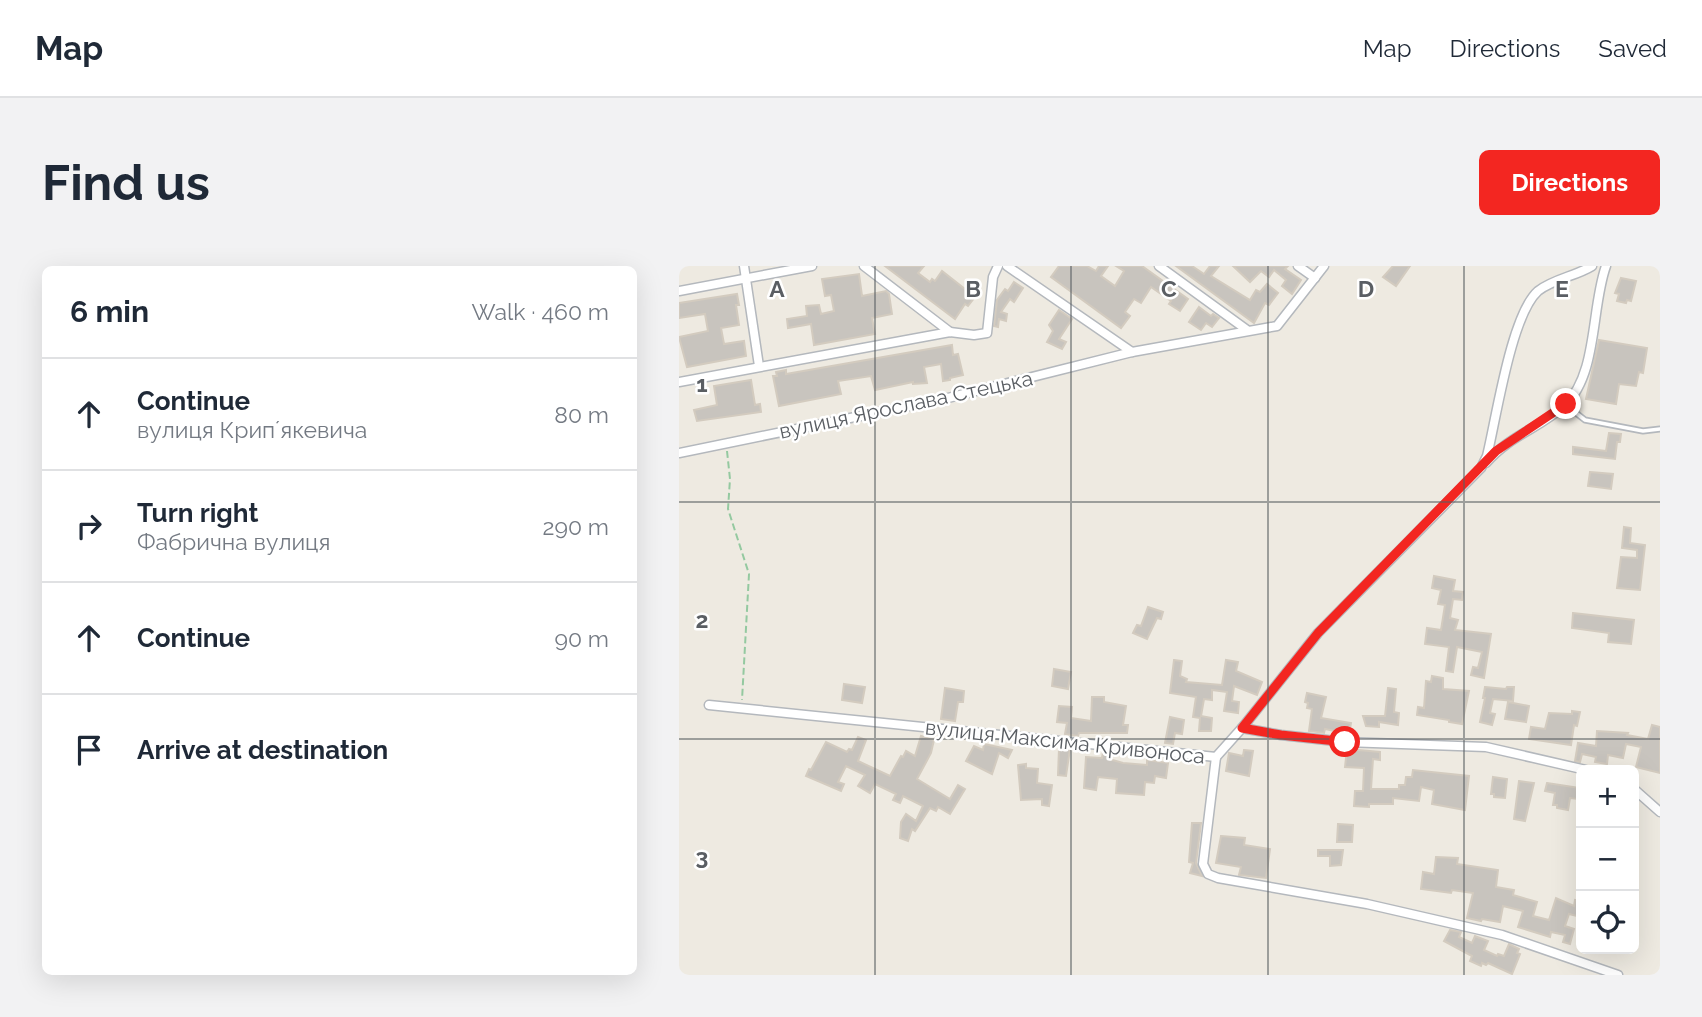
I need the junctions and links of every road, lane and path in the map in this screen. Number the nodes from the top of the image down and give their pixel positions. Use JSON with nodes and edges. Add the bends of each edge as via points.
{"nodes":[{"id":1,"x":744,"y":266,"type":"edge"},
{"id":2,"x":812,"y":266,"type":"edge"},
{"id":3,"x":864,"y":266,"type":"edge"},
{"id":4,"x":998,"y":266,"type":"edge"},
{"id":5,"x":1007,"y":266,"type":"edge"},
{"id":6,"x":1159,"y":266,"type":"edge"},
{"id":7,"x":1299,"y":266,"type":"edge"},
{"id":8,"x":1324,"y":266,"type":"edge"},
{"id":9,"x":1592,"y":266,"type":"edge"},
{"id":10,"x":1606,"y":266,"type":"edge"},
{"id":11,"x":1314,"y":278,"type":"junction"},
{"id":12,"x":746,"y":280,"type":"junction"},
{"id":13,"x":679,"y":290,"type":"edge"},
{"id":14,"x":1247,"y":330,"type":"junction"},
{"id":15,"x":950,"y":332,"type":"junction"},
{"id":16,"x":1132,"y":352,"type":"junction"},
{"id":17,"x":759,"y":366,"type":"junction"},
{"id":18,"x":679,"y":382,"type":"edge"},
{"id":19,"x":1566,"y":404,"type":"junction"},
{"id":20,"x":1660,"y":429,"type":"edge"},
{"id":21,"x":726,"y":443,"type":"junction"},
{"id":22,"x":679,"y":453,"type":"edge"},
{"id":23,"x":1481,"y":468,"type":"junction"},
{"id":24,"x":709,"y":705,"type":"dead end"},
{"id":25,"x":747,"y":709,"type":"junction"},
{"id":26,"x":1242,"y":728,"type":"junction"},
{"id":27,"x":1216,"y":757,"type":"junction"},
{"id":28,"x":1576,"y":768,"type":"edge"},
{"id":29,"x":1639,"y":793,"type":"edge"},
{"id":30,"x":1660,"y":812,"type":"edge"},
{"id":31,"x":1618,"y":975,"type":"edge"}],
"edges":[{"from":1,"to":12,"type":"street"},
{"from":2,"to":12,"type":"street"},
{"from":3,"to":15,"type":"street"},
{"from":4,"to":15,"type":"street","via":[[987,334]]},
{"from":5,"to":16,"type":"street"},
{"from":6,"to":14,"type":"street"},
{"from":7,"to":11,"type":"street"},
{"from":8,"to":11,"type":"street","name":"вулиця Ярослава Стецька"},
{"from":9,"to":23,"type":"street","via":[[1548,285],[1528,306],[1504,375]]},
{"from":10,"to":19,"type":"street","via":[[1584,370]]},
{"from":11,"to":14,"type":"street","name":"вулиця Ярослава Стецька","via":[[1277,326]]},
{"from":12,"to":13,"type":"street"},
{"from":12,"to":17,"type":"street"},
{"from":14,"to":16,"type":"street","name":"вулиця Ярослава Стецька"},
{"from":15,"to":17,"type":"street"},
{"from":16,"to":21,"type":"street","name":"вулиця Ярослава Стецька","via":[[948,398]]},
{"from":17,"to":18,"type":"street"},
{"from":19,"to":20,"type":"lane","via":[[1585,420],[1643,431]]},
{"from":19,"to":23,"type":"street","via":[[1507,442]]},
{"from":21,"to":22,"type":"street","name":"вулиця Ярослава Стецька"},
{"from":21,"to":25,"type":"path","via":[[727,509],[749,574],[742,701]]},
{"from":23,"to":26,"type":"street","via":[[1318,633]]},
{"from":24,"to":25,"type":"street","name":"вулиця Максима Кривоноса"},
{"from":25,"to":27,"type":"street","name":"вулиця Максима Кривоноса"},
{"from":26,"to":27,"type":"street"},
{"from":26,"to":28,"type":"street","via":[[1345,742],[1486,747]]},
{"from":27,"to":31,"type":"street","name":"вулиця Максима Кривоноса","via":[[1203,864],[1208,874],[1502,935]]},
{"from":29,"to":30,"type":"street"}]}
